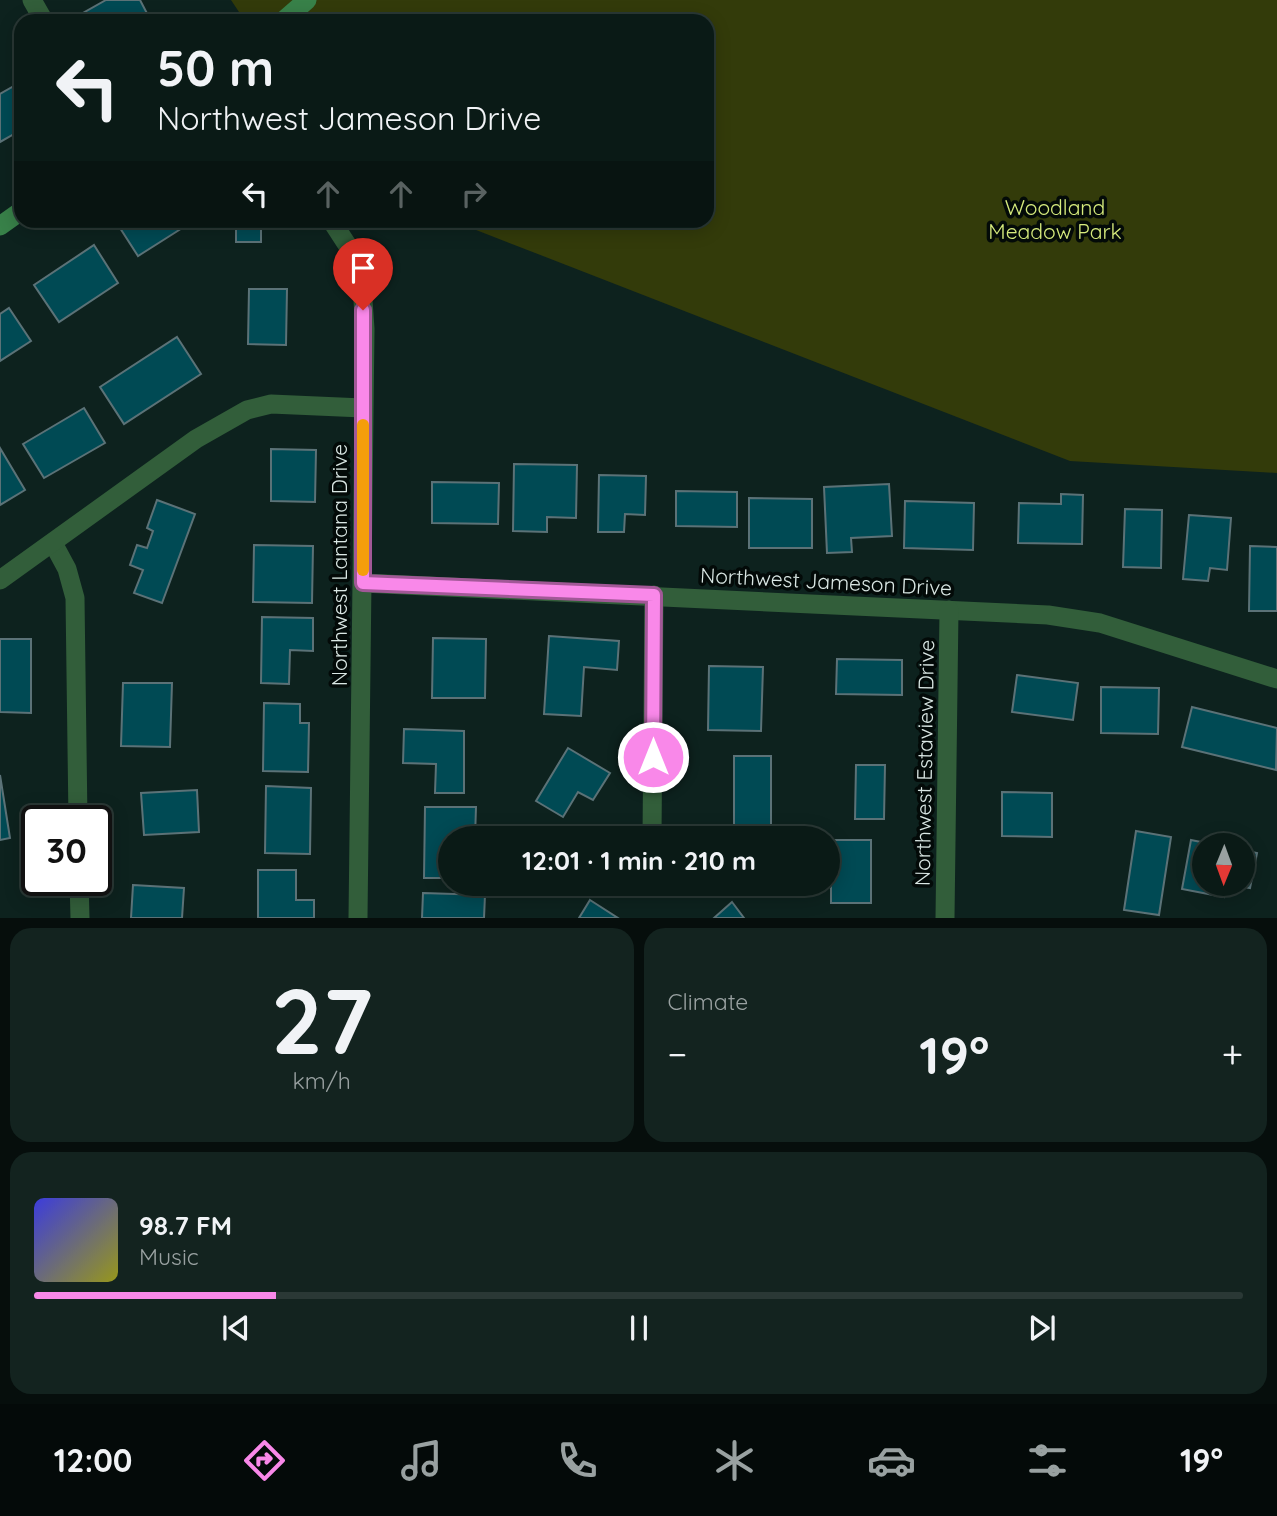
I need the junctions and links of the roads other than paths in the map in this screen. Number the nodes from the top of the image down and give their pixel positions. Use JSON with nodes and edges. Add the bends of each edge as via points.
{"nodes":[{"id":1,"x":307,"y":0,"type":"edge"},
{"id":2,"x":292,"y":14,"type":"edge"},
{"id":3,"x":336,"y":228,"type":"edge"},
{"id":4,"x":363,"y":408,"type":"junction"},
{"id":5,"x":53,"y":543,"type":"junction"},
{"id":6,"x":0,"y":580,"type":"edge"},
{"id":7,"x":363,"y":583,"type":"junction"},
{"id":8,"x":654,"y":595,"type":"junction"},
{"id":9,"x":949,"y":610,"type":"junction"},
{"id":10,"x":1277,"y":679,"type":"edge"},
{"id":11,"x":78,"y":805,"type":"edge"},
{"id":12,"x":652,"y":826,"type":"edge"},
{"id":13,"x":79,"y":896,"type":"edge"},
{"id":14,"x":79,"y":918,"type":"edge"},
{"id":15,"x":358,"y":918,"type":"edge"},
{"id":16,"x":945,"y":918,"type":"edge"}],
"edges":[{"from":1,"to":2,"type":"main road"},
{"from":3,"to":4,"type":"street","name":"Northwest Lantana Drive","via":[[361,272]]},
{"from":4,"to":5,"type":"street","via":[[271,404],[247,410],[204,434]]},
{"from":4,"to":7,"type":"street","name":"Northwest Lantana Drive"},
{"from":5,"to":6,"type":"street"},
{"from":5,"to":11,"type":"street","via":[[75,598]]},
{"from":7,"to":8,"type":"street","name":"Northwest Jameson Drive"},
{"from":7,"to":15,"type":"street","name":"Northwest Lantana Drive"},
{"from":8,"to":9,"type":"street","name":"Northwest Jameson Drive"},
{"from":8,"to":12,"type":"street"},
{"from":9,"to":10,"type":"street","name":"Northwest Jameson Drive","via":[[1048,615],[1100,623]]},
{"from":9,"to":16,"type":"street","name":"Northwest Estaview Drive"},
{"from":13,"to":14,"type":"street"}]}
